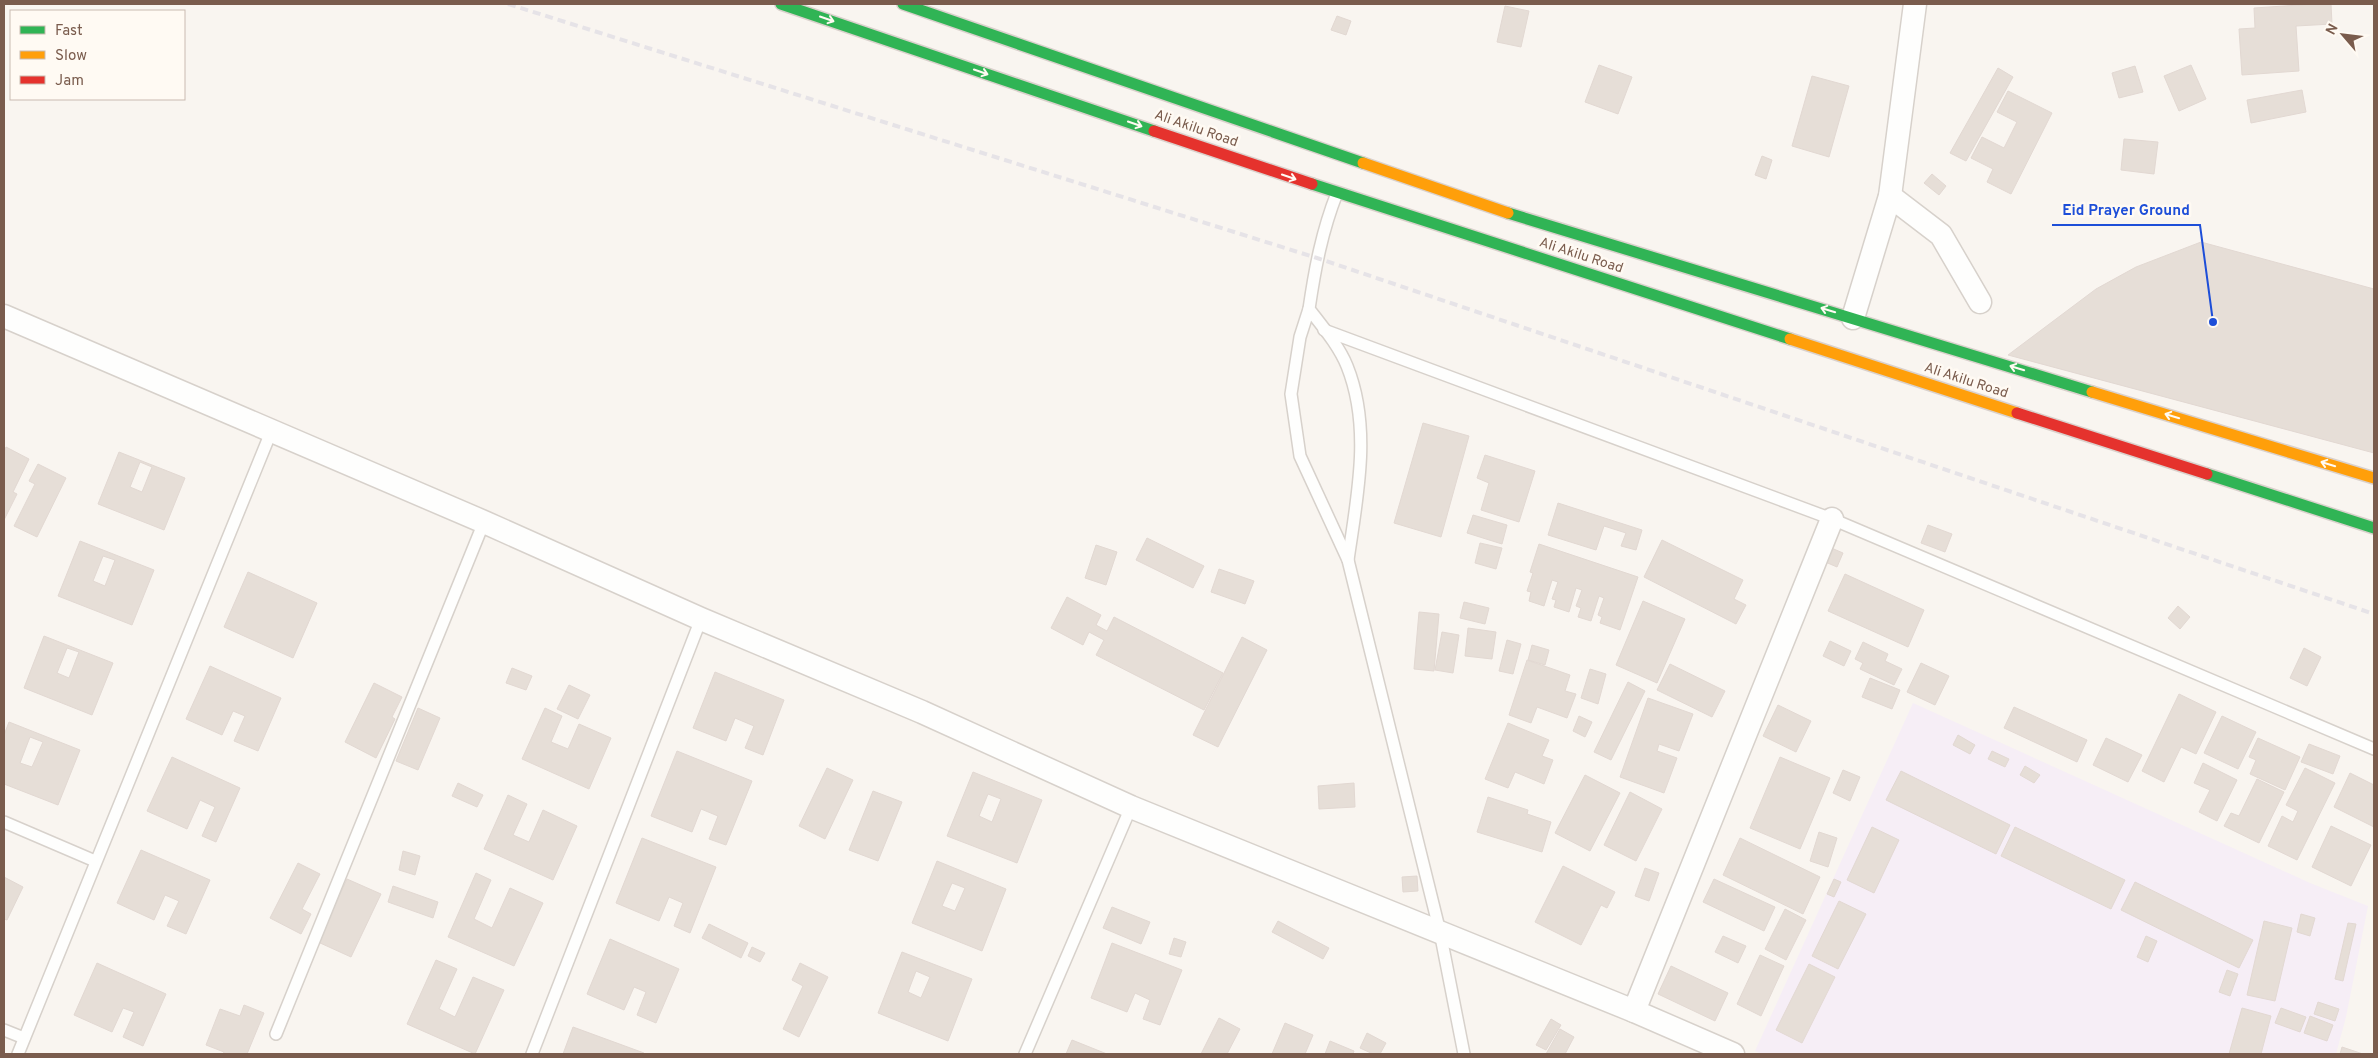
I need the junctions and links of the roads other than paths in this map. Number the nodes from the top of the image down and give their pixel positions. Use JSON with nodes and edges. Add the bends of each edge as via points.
{"nodes":[{"id":1,"x":781,"y":4,"type":"edge"},
{"id":2,"x":903,"y":4,"type":"edge"},
{"id":3,"x":1915,"y":4,"type":"edge"},
{"id":4,"x":1339,"y":189,"type":"junction"},
{"id":5,"x":1890,"y":196,"type":"junction"},
{"id":6,"x":1980,"y":302,"type":"dead end"},
{"id":7,"x":1309,"y":309,"type":"junction"},
{"id":8,"x":4,"y":316,"type":"edge"},
{"id":9,"x":1853,"y":318,"type":"junction"},
{"id":10,"x":1324,"y":330,"type":"junction"},
{"id":11,"x":271,"y":432,"type":"junction"},
{"id":12,"x":2374,"y":478,"type":"edge"},
{"id":13,"x":1832,"y":519,"type":"junction"},
{"id":14,"x":484,"y":522,"type":"junction"},
{"id":15,"x":2374,"y":528,"type":"edge"},
{"id":16,"x":1348,"y":560,"type":"junction"},
{"id":17,"x":701,"y":619,"type":"junction"},
{"id":18,"x":2374,"y":749,"type":"edge"},
{"id":19,"x":1131,"y":807,"type":"junction"},
{"id":20,"x":4,"y":822,"type":"edge"},
{"id":21,"x":94,"y":861,"type":"junction"},
{"id":22,"x":1440,"y":932,"type":"junction"},
{"id":23,"x":1634,"y":1011,"type":"junction"},
{"id":24,"x":4,"y":1030,"type":"edge"},
{"id":25,"x":276,"y":1034,"type":"dead end"},
{"id":26,"x":24,"y":1038,"type":"junction"},
{"id":27,"x":18,"y":1054,"type":"edge"},
{"id":28,"x":532,"y":1054,"type":"edge"},
{"id":29,"x":1025,"y":1054,"type":"edge"},
{"id":30,"x":1464,"y":1054,"type":"edge"},
{"id":31,"x":1733,"y":1054,"type":"edge"}],
"edges":[{"from":1,"to":4,"type":"main road","name":"Ali Akilu Road","one_way":true},
{"from":9,"to":2,"type":"main road","name":"Ali Akilu Road","one_way":true,"via":[[1348,163]]},
{"from":3,"to":5,"type":"street"},
{"from":4,"to":7,"type":"lane","via":[[1319,248]]},
{"from":4,"to":15,"type":"main road","name":"Ali Akilu Road"},
{"from":5,"to":6,"type":"street","via":[[1941,235]]},
{"from":5,"to":9,"type":"street"},
{"from":7,"to":10,"type":"lane"},
{"from":7,"to":16,"type":"lane","via":[[1300,337],[1291,394],[1300,456]]},
{"from":8,"to":11,"type":"street"},
{"from":12,"to":9,"type":"main road","name":"Ali Akilu Road","one_way":true},
{"from":10,"to":13,"type":"lane"},
{"from":10,"to":16,"type":"lane","via":[[1347,365],[1359,406],[1361,470]]},
{"from":11,"to":14,"type":"street"},
{"from":11,"to":21,"type":"lane"},
{"from":13,"to":18,"type":"lane"},
{"from":13,"to":23,"type":"street"},
{"from":14,"to":17,"type":"street"},
{"from":14,"to":25,"type":"lane"},
{"from":16,"to":22,"type":"lane"},
{"from":17,"to":19,"type":"street","via":[[922,712]]},
{"from":17,"to":28,"type":"lane"},
{"from":19,"to":22,"type":"street"},
{"from":19,"to":29,"type":"lane"},
{"from":20,"to":21,"type":"lane"},
{"from":21,"to":26,"type":"lane"},
{"from":22,"to":23,"type":"street"},
{"from":22,"to":30,"type":"lane"},
{"from":23,"to":31,"type":"street"},
{"from":24,"to":26,"type":"lane"},
{"from":26,"to":27,"type":"lane"}]}
